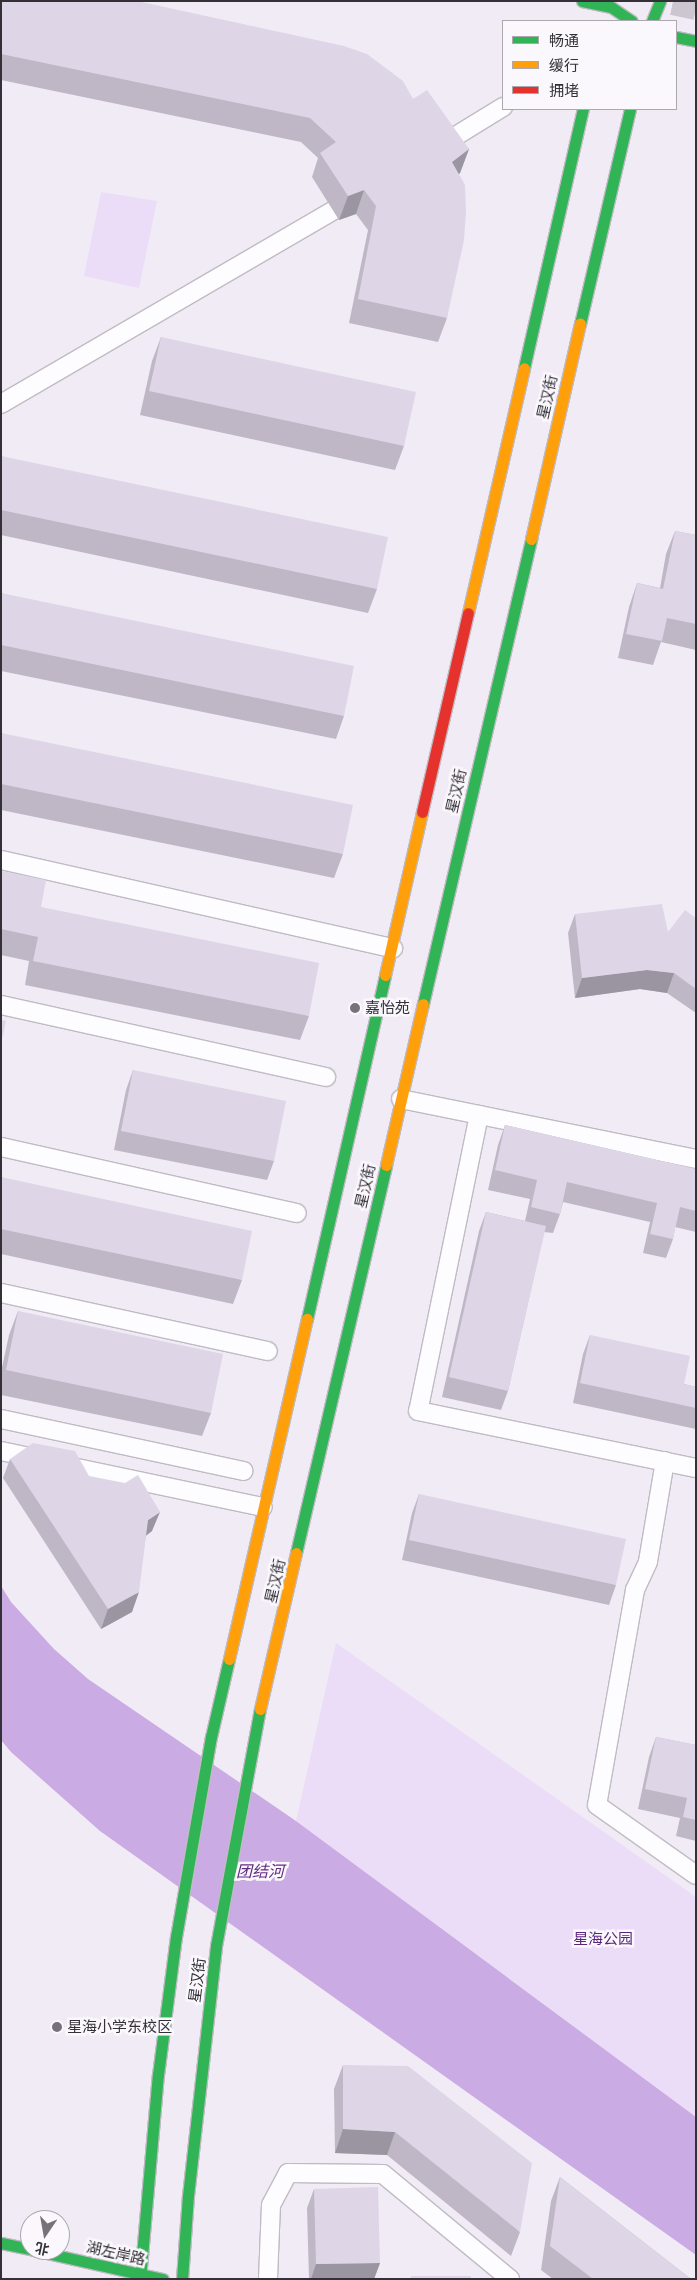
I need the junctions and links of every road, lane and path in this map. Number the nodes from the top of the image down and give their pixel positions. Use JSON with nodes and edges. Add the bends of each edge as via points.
{"nodes":[{"id":1,"x":582,"y":1,"type":"edge"},
{"id":2,"x":660,"y":1,"type":"edge"},
{"id":3,"x":611,"y":4,"type":"edge"},
{"id":4,"x":606,"y":20,"type":"edge"},
{"id":5,"x":631,"y":20,"type":"edge"},
{"id":6,"x":652,"y":20,"type":"edge"},
{"id":7,"x":677,"y":37,"type":"edge"},
{"id":8,"x":696,"y":41,"type":"edge"},
{"id":9,"x":502,"y":108,"type":"edge"},
{"id":10,"x":583,"y":110,"type":"edge"},
{"id":11,"x":630,"y":110,"type":"edge"},
{"id":12,"x":441,"y":145,"type":"edge"},
{"id":13,"x":333,"y":211,"type":"dead end"},
{"id":14,"x":1,"y":404,"type":"edge"},
{"id":15,"x":1,"y":860,"type":"edge"},
{"id":16,"x":393,"y":948,"type":"junction"},
{"id":17,"x":1,"y":1005,"type":"edge"},
{"id":18,"x":326,"y":1077,"type":"dead end"},
{"id":19,"x":400,"y":1098,"type":"junction"},
{"id":20,"x":479,"y":1115,"type":"junction"},
{"id":21,"x":1,"y":1147,"type":"edge"},
{"id":22,"x":696,"y":1159,"type":"edge"},
{"id":23,"x":297,"y":1213,"type":"dead end"},
{"id":24,"x":1,"y":1293,"type":"edge"},
{"id":25,"x":268,"y":1350,"type":"dead end"},
{"id":26,"x":1,"y":1419,"type":"edge"},
{"id":27,"x":1,"y":1451,"type":"edge"},
{"id":28,"x":665,"y":1461,"type":"junction"},
{"id":29,"x":696,"y":1468,"type":"edge"},
{"id":30,"x":243,"y":1471,"type":"dead end"},
{"id":31,"x":263,"y":1507,"type":"junction"},
{"id":32,"x":696,"y":1875,"type":"edge"},
{"id":33,"x":1,"y":2243,"type":"edge"},
{"id":34,"x":20,"y":2247,"type":"edge"},
{"id":35,"x":70,"y":2260,"type":"edge"},
{"id":36,"x":140,"y":2277,"type":"edge"},
{"id":37,"x":164,"y":2279,"type":"edge"},
{"id":38,"x":182,"y":2279,"type":"edge"},
{"id":39,"x":268,"y":2279,"type":"edge"},
{"id":40,"x":510,"y":2279,"type":"edge"}],
"edges":[{"from":1,"to":3,"type":"main road"},
{"from":2,"to":6,"type":"main road"},
{"from":3,"to":4,"type":"main road"},
{"from":3,"to":5,"type":"main road"},
{"from":7,"to":8,"type":"main road"},
{"from":9,"to":12,"type":"lane"},
{"from":10,"to":16,"type":"main road","name":"星汉街"},
{"from":11,"to":19,"type":"main road","name":"星汉街"},
{"from":13,"to":14,"type":"lane"},
{"from":15,"to":16,"type":"lane"},
{"from":16,"to":31,"type":"main road","name":"星汉街"},
{"from":17,"to":18,"type":"lane"},
{"from":19,"to":20,"type":"lane"},
{"from":19,"to":38,"type":"main road","name":"星汉街","via":[[252,1745],[216,1946]]},
{"from":20,"to":22,"type":"lane"},
{"from":20,"to":28,"type":"lane","via":[[418,1411]]},
{"from":21,"to":23,"type":"lane"},
{"from":24,"to":25,"type":"lane"},
{"from":26,"to":30,"type":"lane"},
{"from":27,"to":31,"type":"lane"},
{"from":28,"to":29,"type":"lane"},
{"from":28,"to":32,"type":"lane","via":[[648,1562],[635,1590],[598,1805]]},
{"from":31,"to":36,"type":"main road","name":"星汉街","via":[[211,1737],[176,1937],[158,2075]]},
{"from":33,"to":34,"type":"main road","name":"湖左岸路"},
{"from":35,"to":36,"type":"main road","name":"湖左岸路"},
{"from":36,"to":37,"type":"main road","name":"湖左岸路"},
{"from":39,"to":40,"type":"lane","via":[[271,2205],[288,2173],[383,2174]]}]}
